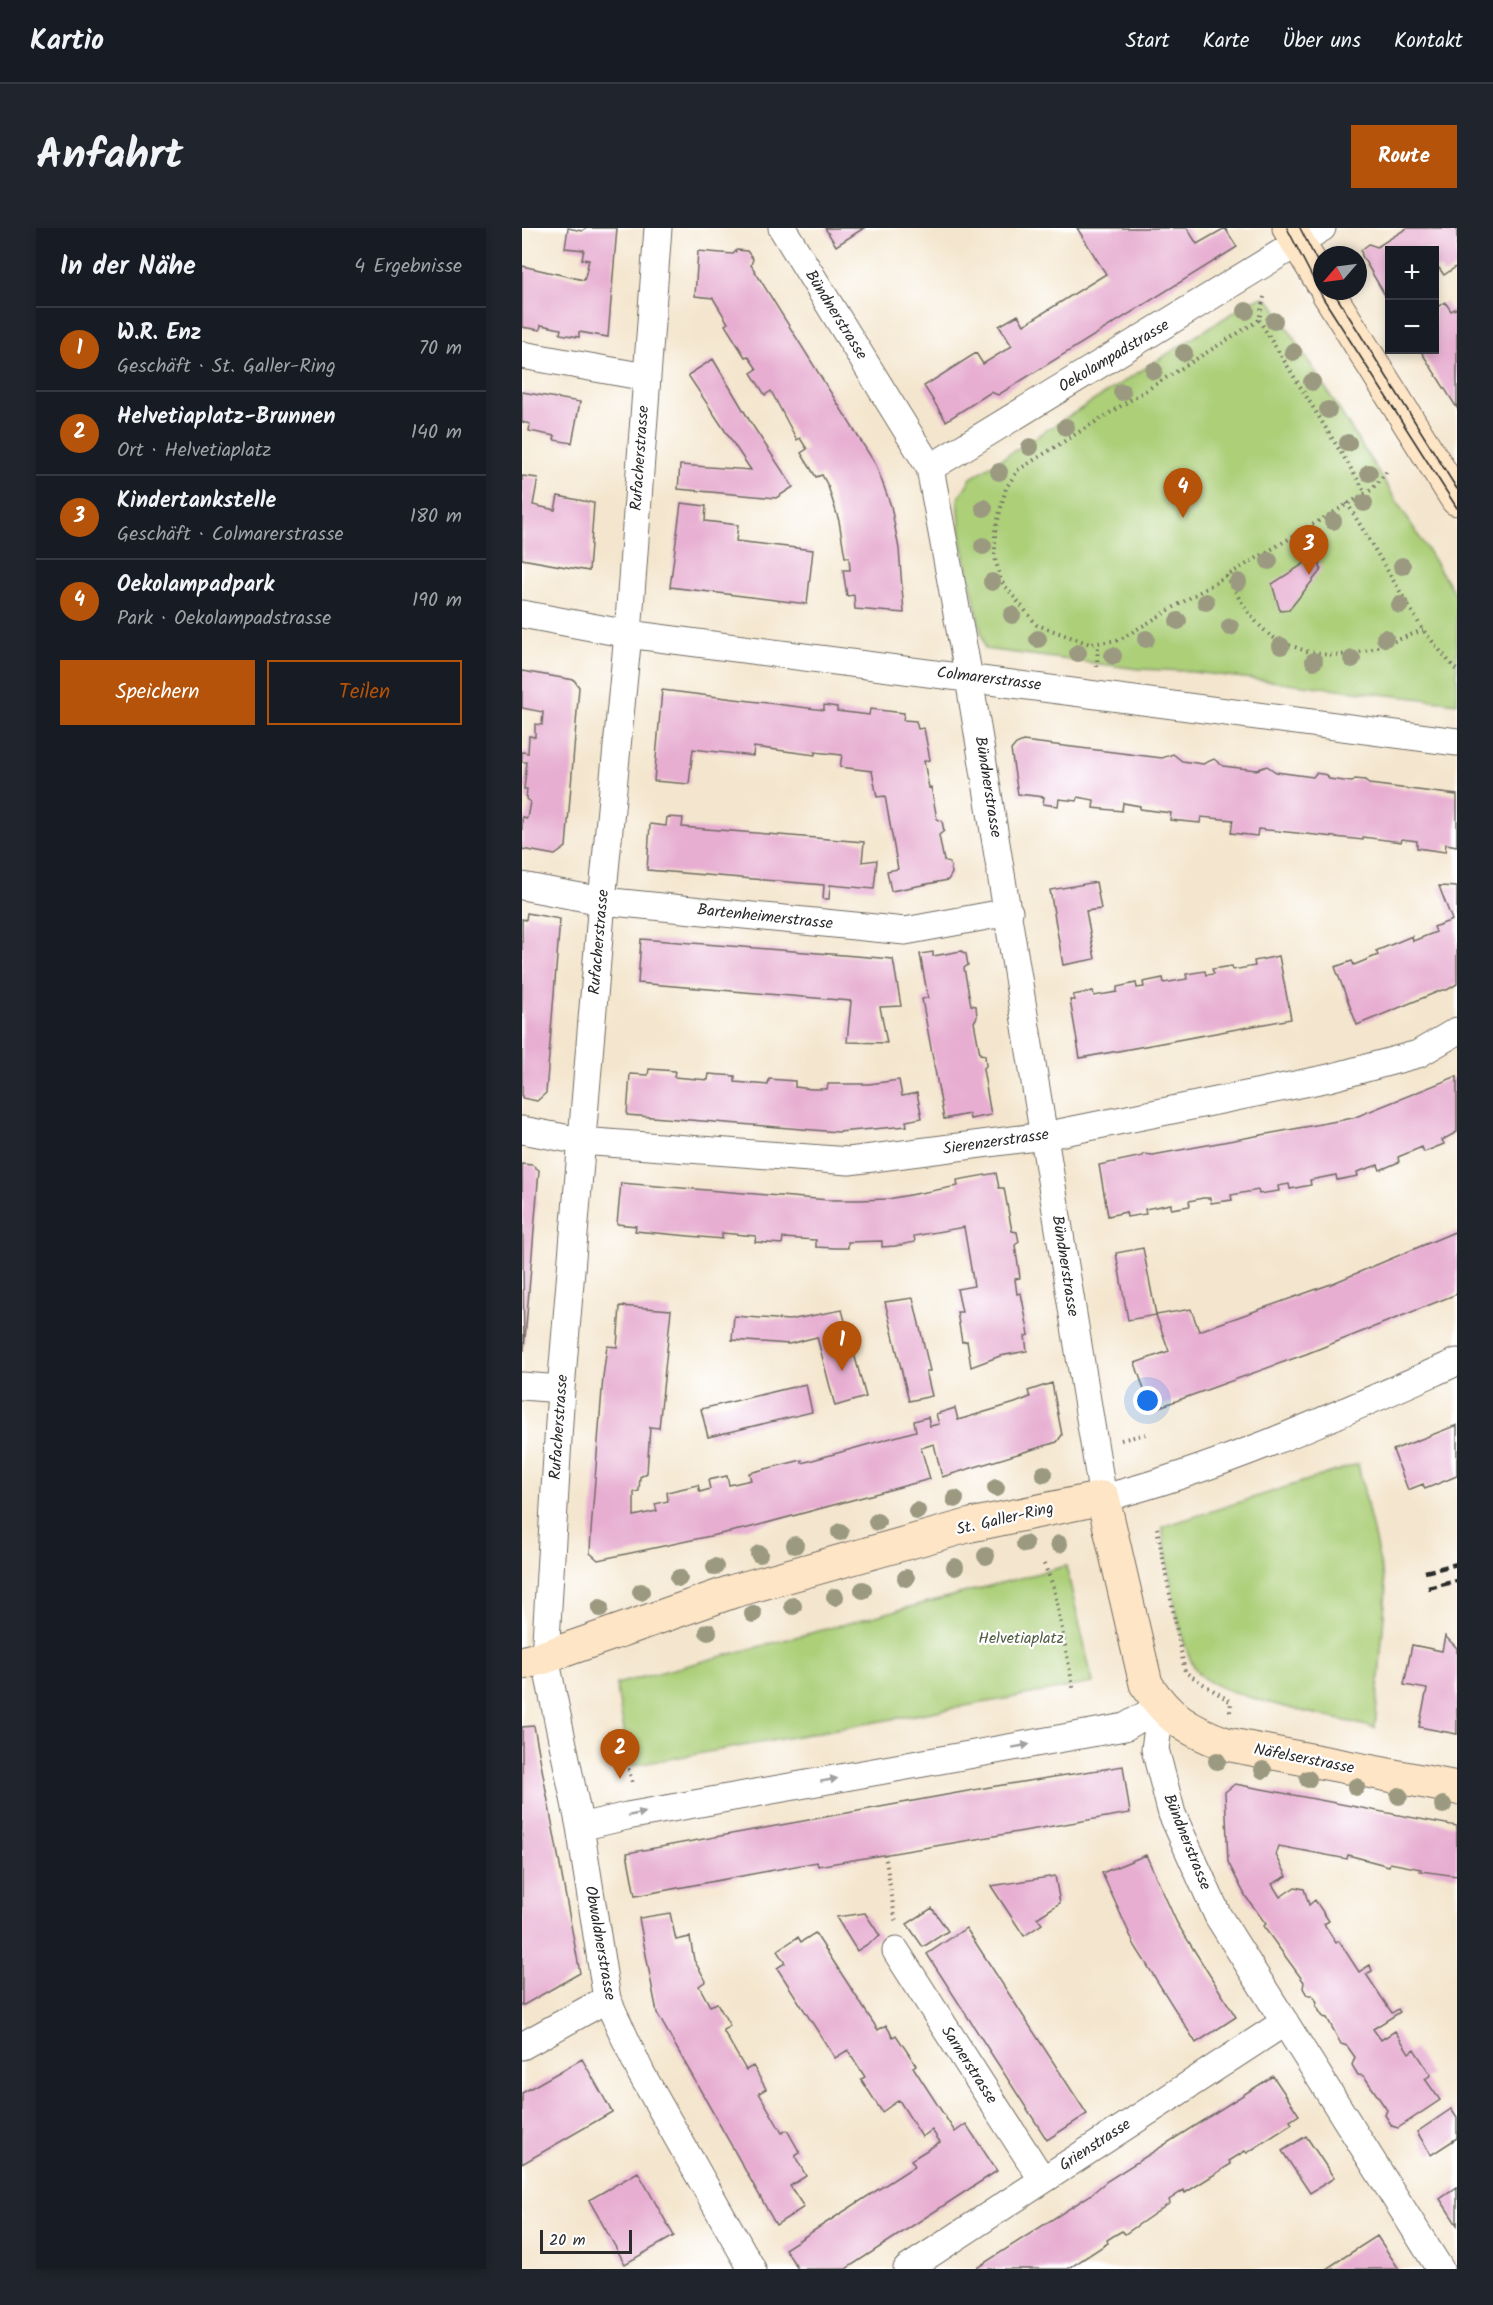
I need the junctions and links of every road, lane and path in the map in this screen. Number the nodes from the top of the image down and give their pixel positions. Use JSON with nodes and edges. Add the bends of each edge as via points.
{"nodes":[{"id":1,"x":658,"y":228,"type":"edge"},
{"id":2,"x":782,"y":228,"type":"edge"},
{"id":3,"x":1303,"y":232,"type":"edge"},
{"id":4,"x":1313,"y":258,"type":"edge"},
{"id":5,"x":1266,"y":289,"type":"dead end"},
{"id":6,"x":1334,"y":300,"type":"edge"},
{"id":7,"x":1259,"y":320,"type":"junction"},
{"id":8,"x":522,"y":355,"type":"edge"},
{"id":9,"x":646,"y":376,"type":"junction"},
{"id":10,"x":930,"y":468,"type":"junction"},
{"id":11,"x":1389,"y":469,"type":"dead end"},
{"id":12,"x":1366,"y":493,"type":"junction"},
{"id":13,"x":1457,"y":499,"type":"edge"},
{"id":14,"x":1347,"y":503,"type":"junction"},
{"id":15,"x":1226,"y":576,"type":"junction"},
{"id":16,"x":522,"y":614,"type":"edge"},
{"id":17,"x":1424,"y":630,"type":"junction"},
{"id":18,"x":628,"y":634,"type":"junction"},
{"id":19,"x":1457,"y":671,"type":"edge"},
{"id":20,"x":969,"y":678,"type":"junction"},
{"id":21,"x":1457,"y":742,"type":"edge"},
{"id":22,"x":522,"y":886,"type":"edge"},
{"id":23,"x":602,"y":901,"type":"junction"},
{"id":24,"x":1009,"y":912,"type":"junction"},
{"id":25,"x":1457,"y":1031,"type":"edge"},
{"id":26,"x":522,"y":1130,"type":"edge"},
{"id":27,"x":1044,"y":1136,"type":"junction"},
{"id":28,"x":581,"y":1141,"type":"junction"},
{"id":29,"x":1457,"y":1362,"type":"edge"},
{"id":30,"x":522,"y":1386,"type":"edge"},
{"id":31,"x":561,"y":1389,"type":"junction"},
{"id":32,"x":1103,"y":1498,"type":"junction"},
{"id":33,"x":1157,"y":1528,"type":"dead end"},
{"id":34,"x":1044,"y":1564,"type":"dead end"},
{"id":35,"x":534,"y":1660,"type":"edge"},
{"id":36,"x":1074,"y":1692,"type":"dead end"},
{"id":37,"x":1161,"y":1706,"type":"junction"},
{"id":38,"x":1226,"y":1744,"type":"junction"},
{"id":39,"x":617,"y":1764,"type":"dead end"},
{"id":40,"x":1457,"y":1788,"type":"edge"},
{"id":41,"x":621,"y":1792,"type":"dead end"},
{"id":42,"x":580,"y":1827,"type":"junction"},
{"id":43,"x":885,"y":1854,"type":"dead end"},
{"id":44,"x":894,"y":1904,"type":"dead end"},
{"id":45,"x":896,"y":1951,"type":"dead end"},
{"id":46,"x":607,"y":1999,"type":"junction"},
{"id":47,"x":1284,"y":2022,"type":"junction"},
{"id":48,"x":522,"y":2046,"type":"edge"},
{"id":49,"x":1042,"y":2179,"type":"junction"},
{"id":50,"x":752,"y":2269,"type":"edge"},
{"id":51,"x":907,"y":2269,"type":"edge"},
{"id":52,"x":1440,"y":2269,"type":"edge"}],
"edges":[{"from":1,"to":9,"type":"street","name":"Rufacherstrasse"},
{"from":2,"to":10,"type":"street","name":"Bündnerstrasse"},
{"from":3,"to":4,"type":"street"},
{"from":3,"to":10,"type":"street","name":"Oekolampadstrasse","via":[[1173,320]]},
{"from":5,"to":7,"type":"path"},
{"from":6,"to":13,"type":"street"},
{"from":7,"to":12,"type":"path"},
{"from":7,"to":15,"type":"path","via":[[1018,470],[1006,488],[995,531],[995,558],[1001,581],[1037,625],[1090,645],[1119,640]]},
{"from":8,"to":9,"type":"street"},
{"from":9,"to":18,"type":"street","name":"Rufacherstrasse"},
{"from":10,"to":20,"type":"street","name":"Bündnerstrasse"},
{"from":11,"to":12,"type":"path"},
{"from":12,"to":14,"type":"path"},
{"from":14,"to":15,"type":"path"},
{"from":14,"to":17,"type":"path"},
{"from":15,"to":17,"type":"path","via":[[1249,614],[1274,639],[1310,653],[1339,657],[1378,648]]},
{"from":16,"to":18,"type":"street","name":"Colmarerstrasse"},
{"from":17,"to":19,"type":"path"},
{"from":18,"to":20,"type":"street","name":"Colmarerstrasse"},
{"from":18,"to":23,"type":"street","name":"Rufacherstrasse"},
{"from":20,"to":21,"type":"street","name":"Colmarerstrasse"},
{"from":20,"to":24,"type":"street","name":"Bündnerstrasse"},
{"from":22,"to":23,"type":"street","name":"Bartenheimerstrasse"},
{"from":23,"to":24,"type":"street","name":"Bartenheimerstrasse","via":[[905,931]]},
{"from":23,"to":28,"type":"street","name":"Rufacherstrasse"},
{"from":24,"to":27,"type":"street","name":"Bündnerstrasse"},
{"from":25,"to":27,"type":"street","name":"Sierenzerstrasse","via":[[1418,1054],[1329,1078]]},
{"from":26,"to":28,"type":"street","name":"Sierenzerstrasse"},
{"from":27,"to":28,"type":"street","name":"Sierenzerstrasse","via":[[849,1161]]},
{"from":27,"to":32,"type":"street","name":"Bündnerstrasse"},
{"from":28,"to":31,"type":"street","name":"Rufacherstrasse"},
{"from":29,"to":32,"type":"street","name":"St. Galler-Ring","via":[[1308,1428]]},
{"from":30,"to":31,"type":"street"},
{"from":31,"to":35,"type":"street","name":"Rufacherstrasse"},
{"from":32,"to":35,"type":"street","name":"St. Galler-Ring","via":[[971,1525],[734,1591]]},
{"from":32,"to":37,"type":"street","name":"Bündnerstrasse","via":[[1146,1684]]},
{"from":33,"to":38,"type":"path","via":[[1185,1672],[1231,1702]]},
{"from":34,"to":36,"type":"path","via":[[1054,1588]]},
{"from":35,"to":42,"type":"street","name":"Obwaldnerstrasse"},
{"from":37,"to":38,"type":"street","name":"Näfelserstrasse","via":[[1195,1732]]},
{"from":42,"to":37,"type":"street","one_way":true,"via":[[1125,1727]]},
{"from":37,"to":47,"type":"street","name":"Bündnerstrasse","via":[[1155,1749],[1172,1814],[1218,1916]]},
{"from":38,"to":40,"type":"street","name":"Näfelserstrasse"},
{"from":39,"to":41,"type":"path","via":[[629,1770],[632,1782]]},
{"from":42,"to":46,"type":"street","name":"Obwaldnerstrasse"},
{"from":43,"to":44,"type":"path"},
{"from":45,"to":49,"type":"street","name":"Sarnerstrasse"},
{"from":46,"to":48,"type":"street"},
{"from":46,"to":50,"type":"street","name":"Obwaldnerstrasse","via":[[641,2073]]},
{"from":47,"to":49,"type":"street","name":"Grienstrasse"},
{"from":47,"to":52,"type":"street","name":"Bündnerstrasse"},
{"from":49,"to":51,"type":"street","name":"Grienstrasse"}]}
